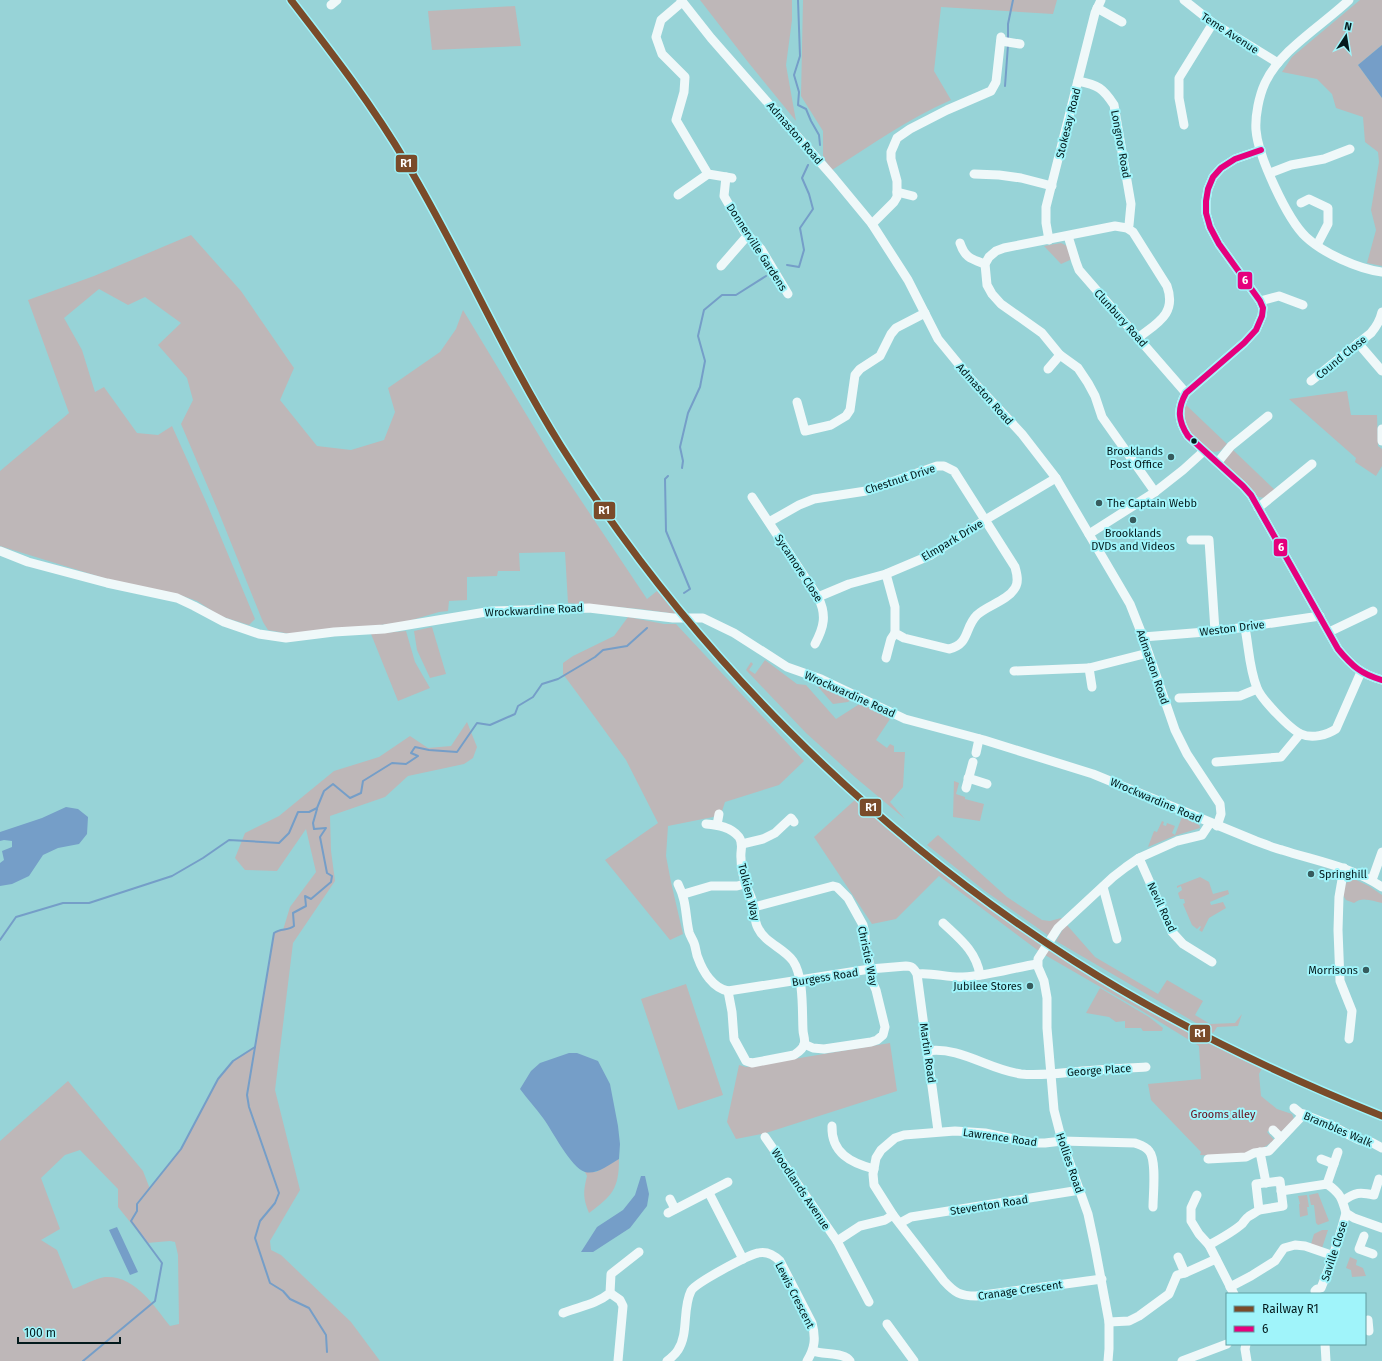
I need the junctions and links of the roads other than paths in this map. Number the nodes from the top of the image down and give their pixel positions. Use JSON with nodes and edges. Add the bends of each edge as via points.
{"nodes":[{"id":1,"x":1184,"y":0,"type":"edge"},
{"id":2,"x":1349,"y":0,"type":"edge"},
{"id":3,"x":681,"y":1,"type":"edge"},
{"id":4,"x":1099,"y":4,"type":"edge"},
{"id":5,"x":1338,"y":4,"type":"edge"},
{"id":6,"x":1122,"y":22,"type":"dead end"},
{"id":7,"x":1213,"y":23,"type":"junction"},
{"id":8,"x":1017,"y":44,"type":"dead end"},
{"id":9,"x":1278,"y":63,"type":"junction"},
{"id":10,"x":1078,"y":81,"type":"junction"},
{"id":11,"x":1184,"y":125,"type":"dead end"},
{"id":12,"x":1350,"y":149,"type":"dead end"},
{"id":13,"x":1260,"y":150,"type":"junction"},
{"id":14,"x":1270,"y":173,"type":"junction"},
{"id":15,"x":708,"y":174,"type":"junction"},
{"id":16,"x":978,"y":177,"type":"dead end"},
{"id":17,"x":1052,"y":186,"type":"junction"},
{"id":18,"x":897,"y":192,"type":"junction"},
{"id":19,"x":678,"y":195,"type":"dead end"},
{"id":20,"x":913,"y":196,"type":"dead end"},
{"id":21,"x":1300,"y":203,"type":"dead end"},
{"id":22,"x":872,"y":224,"type":"junction"},
{"id":23,"x":1127,"y":228,"type":"junction"},
{"id":24,"x":748,"y":235,"type":"junction"},
{"id":25,"x":1068,"y":236,"type":"junction"},
{"id":26,"x":1049,"y":240,"type":"junction"},
{"id":27,"x":960,"y":243,"type":"dead end"},
{"id":28,"x":1317,"y":245,"type":"junction"},
{"id":29,"x":985,"y":264,"type":"junction"},
{"id":30,"x":721,"y":266,"type":"dead end"},
{"id":31,"x":1382,"y":272,"type":"edge"},
{"id":32,"x":788,"y":294,"type":"dead end"},
{"id":33,"x":1260,"y":301,"type":"junction"},
{"id":34,"x":1303,"y":305,"type":"dead end"},
{"id":35,"x":1382,"y":312,"type":"edge"},
{"id":36,"x":925,"y":313,"type":"junction"},
{"id":37,"x":1138,"y":338,"type":"junction"},
{"id":38,"x":1358,"y":343,"type":"junction"},
{"id":39,"x":1060,"y":355,"type":"junction"},
{"id":40,"x":1048,"y":369,"type":"dead end"},
{"id":41,"x":1382,"y":372,"type":"edge"},
{"id":42,"x":1311,"y":381,"type":"dead end"},
{"id":43,"x":1186,"y":393,"type":"junction"},
{"id":44,"x":798,"y":402,"type":"dead end"},
{"id":45,"x":1268,"y":416,"type":"dead end"},
{"id":46,"x":1382,"y":429,"type":"edge"},
{"id":47,"x":1382,"y":441,"type":"edge"},
{"id":48,"x":1204,"y":450,"type":"junction"},
{"id":49,"x":1218,"y":462,"type":"junction"},
{"id":50,"x":1312,"y":464,"type":"dead end"},
{"id":51,"x":1056,"y":478,"type":"junction"},
{"id":52,"x":1155,"y":492,"type":"junction"},
{"id":53,"x":752,"y":497,"type":"dead end"},
{"id":54,"x":1258,"y":508,"type":"junction"},
{"id":55,"x":985,"y":520,"type":"junction"},
{"id":56,"x":769,"y":522,"type":"junction"},
{"id":57,"x":1089,"y":534,"type":"junction"},
{"id":58,"x":1191,"y":540,"type":"dead end"},
{"id":59,"x":0,"y":552,"type":"edge"},
{"id":60,"x":886,"y":574,"type":"junction"},
{"id":61,"x":818,"y":597,"type":"junction"},
{"id":62,"x":1372,"y":611,"type":"dead end"},
{"id":63,"x":1320,"y":616,"type":"junction"},
{"id":64,"x":1245,"y":628,"type":"junction"},
{"id":65,"x":1215,"y":631,"type":"junction"},
{"id":66,"x":1329,"y":632,"type":"junction"},
{"id":67,"x":895,"y":633,"type":"junction"},
{"id":68,"x":1143,"y":637,"type":"junction"},
{"id":69,"x":815,"y":644,"type":"dead end"},
{"id":70,"x":1148,"y":653,"type":"junction"},
{"id":71,"x":886,"y":658,"type":"dead end"},
{"id":72,"x":1089,"y":668,"type":"junction"},
{"id":73,"x":1014,"y":671,"type":"dead end"},
{"id":74,"x":1361,"y":672,"type":"junction"},
{"id":75,"x":1382,"y":680,"type":"edge"},
{"id":76,"x":1092,"y":687,"type":"dead end"},
{"id":77,"x":1258,"y":689,"type":"junction"},
{"id":78,"x":1183,"y":695,"type":"dead end"},
{"id":79,"x":1300,"y":734,"type":"junction"},
{"id":80,"x":979,"y":739,"type":"junction"},
{"id":81,"x":1216,"y":762,"type":"dead end"},
{"id":82,"x":968,"y":778,"type":"junction"},
{"id":83,"x":987,"y":784,"type":"dead end"},
{"id":84,"x":966,"y":788,"type":"dead end"},
{"id":85,"x":719,"y":814,"type":"dead end"},
{"id":86,"x":794,"y":822,"type":"dead end"},
{"id":87,"x":706,"y":824,"type":"dead end"},
{"id":88,"x":1214,"y":824,"type":"junction"},
{"id":89,"x":717,"y":825,"type":"junction"},
{"id":90,"x":742,"y":844,"type":"junction"},
{"id":91,"x":1382,"y":852,"type":"edge"},
{"id":92,"x":1139,"y":858,"type":"junction"},
{"id":93,"x":1344,"y":868,"type":"junction"},
{"id":94,"x":1372,"y":880,"type":"junction"},
{"id":95,"x":678,"y":884,"type":"dead end"},
{"id":96,"x":745,"y":884,"type":"junction"},
{"id":97,"x":1103,"y":887,"type":"junction"},
{"id":98,"x":1382,"y":887,"type":"edge"},
{"id":99,"x":684,"y":894,"type":"junction"},
{"id":100,"x":754,"y":906,"type":"junction"},
{"id":101,"x":943,"y":923,"type":"dead end"},
{"id":102,"x":1117,"y":939,"type":"dead end"},
{"id":103,"x":978,"y":943,"type":"dead end"},
{"id":104,"x":970,"y":949,"type":"junction"},
{"id":105,"x":1212,"y":962,"type":"dead end"},
{"id":106,"x":1037,"y":964,"type":"junction"},
{"id":107,"x":870,"y":969,"type":"junction"},
{"id":108,"x":917,"y":974,"type":"junction"},
{"id":109,"x":980,"y":975,"type":"junction"},
{"id":110,"x":799,"y":980,"type":"junction"},
{"id":111,"x":728,"y":991,"type":"junction"},
{"id":112,"x":1350,"y":1040,"type":"dead end"},
{"id":113,"x":804,"y":1044,"type":"junction"},
{"id":114,"x":927,"y":1050,"type":"junction"},
{"id":115,"x":1146,"y":1067,"type":"dead end"},
{"id":116,"x":1052,"y":1074,"type":"junction"},
{"id":117,"x":1294,"y":1108,"type":"dead end"},
{"id":118,"x":1304,"y":1114,"type":"junction"},
{"id":119,"x":832,"y":1126,"type":"dead end"},
{"id":120,"x":1273,"y":1130,"type":"dead end"},
{"id":121,"x":938,"y":1131,"type":"junction"},
{"id":122,"x":765,"y":1137,"type":"dead end"},
{"id":123,"x":1281,"y":1138,"type":"junction"},
{"id":124,"x":1062,"y":1141,"type":"junction"},
{"id":125,"x":1382,"y":1148,"type":"edge"},
{"id":126,"x":1260,"y":1152,"type":"junction"},
{"id":127,"x":1338,"y":1152,"type":"dead end"},
{"id":128,"x":1208,"y":1159,"type":"dead end"},
{"id":129,"x":1321,"y":1160,"type":"dead end"},
{"id":130,"x":1334,"y":1164,"type":"junction"},
{"id":131,"x":874,"y":1169,"type":"junction"},
{"id":132,"x":1379,"y":1179,"type":"dead end"},
{"id":133,"x":728,"y":1182,"type":"dead end"},
{"id":134,"x":1266,"y":1182,"type":"junction"},
{"id":135,"x":1327,"y":1184,"type":"junction"},
{"id":136,"x":1080,"y":1190,"type":"junction"},
{"id":137,"x":1281,"y":1191,"type":"junction"},
{"id":138,"x":709,"y":1193,"type":"junction"},
{"id":139,"x":1197,"y":1195,"type":"dead end"},
{"id":140,"x":670,"y":1199,"type":"dead end"},
{"id":141,"x":1343,"y":1201,"type":"junction"},
{"id":142,"x":1153,"y":1208,"type":"dead end"},
{"id":143,"x":1259,"y":1210,"type":"junction"},
{"id":144,"x":1346,"y":1213,"type":"junction"},
{"id":145,"x":893,"y":1215,"type":"junction"},
{"id":146,"x":900,"y":1223,"type":"junction"},
{"id":147,"x":1382,"y":1228,"type":"edge"},
{"id":148,"x":1366,"y":1229,"type":"junction"},
{"id":149,"x":837,"y":1241,"type":"junction"},
{"id":150,"x":1209,"y":1245,"type":"junction"},
{"id":151,"x":639,"y":1252,"type":"dead end"},
{"id":152,"x":1373,"y":1254,"type":"dead end"},
{"id":153,"x":1334,"y":1256,"type":"junction"},
{"id":154,"x":1178,"y":1257,"type":"dead end"},
{"id":155,"x":742,"y":1259,"type":"junction"},
{"id":156,"x":1216,"y":1259,"type":"junction"},
{"id":157,"x":1185,"y":1273,"type":"junction"},
{"id":158,"x":1102,"y":1279,"type":"junction"},
{"id":159,"x":1232,"y":1290,"type":"edge"},
{"id":160,"x":1318,"y":1291,"type":"edge"},
{"id":161,"x":610,"y":1293,"type":"junction"},
{"id":162,"x":869,"y":1302,"type":"dead end"},
{"id":163,"x":563,"y":1313,"type":"dead end"},
{"id":164,"x":1369,"y":1320,"type":"edge"},
{"id":165,"x":1109,"y":1322,"type":"junction"},
{"id":166,"x":887,"y":1324,"type":"dead end"},
{"id":167,"x":1369,"y":1331,"type":"dead end"},
{"id":168,"x":1226,"y":1344,"type":"edge"},
{"id":169,"x":1246,"y":1345,"type":"edge"},
{"id":170,"x":1325,"y":1345,"type":"edge"},
{"id":171,"x":813,"y":1351,"type":"junction"},
{"id":172,"x":618,"y":1361,"type":"edge"},
{"id":173,"x":667,"y":1361,"type":"edge"},
{"id":174,"x":808,"y":1361,"type":"edge"},
{"id":175,"x":850,"y":1361,"type":"edge"},
{"id":176,"x":914,"y":1361,"type":"edge"},
{"id":177,"x":1108,"y":1361,"type":"edge"},
{"id":178,"x":1182,"y":1361,"type":"edge"},
{"id":179,"x":1247,"y":1361,"type":"edge"},
{"id":180,"x":1326,"y":1361,"type":"edge"}],
"edges":[{"from":1,"to":7,"type":"street","name":"Teme Avenue"},
{"from":2,"to":5,"type":"street"},
{"from":3,"to":15,"type":"street","via":[[661,20],[656,37],[662,54],[684,77],[684,92],[676,120]]},
{"from":3,"to":22,"type":"street","name":"Admaston Road"},
{"from":4,"to":6,"type":"street","name":"Stokesay Road"},
{"from":4,"to":10,"type":"street","name":"Stokesay Road"},
{"from":5,"to":9,"type":"street"},
{"from":7,"to":9,"type":"street","name":"Teme Avenue"},
{"from":7,"to":11,"type":"street","via":[[1179,78],[1179,98]]},
{"from":8,"to":18,"type":"street","via":[[1002,40],[996,82],[991,91],[947,110],[897,138],[891,159]]},
{"from":9,"to":13,"type":"street","via":[[1266,82],[1259,102],[1256,130]]},
{"from":10,"to":17,"type":"street","name":"Stokesay Road"},
{"from":10,"to":23,"type":"street","name":"Longnor Road","via":[[1094,84],[1106,92],[1114,105],[1131,204]]},
{"from":12,"to":14,"type":"street","via":[[1324,159]]},
{"from":13,"to":14,"type":"street"},
{"from":13,"to":33,"type":"street","via":[[1235,159],[1213,177],[1208,189],[1206,213],[1219,244]]},
{"from":14,"to":28,"type":"street","via":[[1293,222]]},
{"from":15,"to":19,"type":"street"},
{"from":15,"to":24,"type":"street","name":"Donnerville Gardens","via":[[729,178],[724,196]]},
{"from":16,"to":17,"type":"street","via":[[998,175]]},
{"from":17,"to":26,"type":"street","name":"Stokesay Road","via":[[1046,207]]},
{"from":18,"to":20,"type":"street"},
{"from":18,"to":22,"type":"street","via":[[894,202]]},
{"from":21,"to":28,"type":"street","via":[[1309,200],[1331,205],[1328,224]]},
{"from":22,"to":36,"type":"street","name":"Admaston Road","via":[[908,280]]},
{"from":23,"to":25,"type":"street","via":[[1115,226]]},
{"from":23,"to":37,"type":"street","via":[[1167,286],[1170,296],[1168,312],[1163,319]]},
{"from":24,"to":30,"type":"street"},
{"from":24,"to":32,"type":"street","name":"Donnerville Gardens","via":[[761,249]]},
{"from":25,"to":26,"type":"street"},
{"from":25,"to":37,"type":"street","name":"Clunbury Road","via":[[1079,270]]},
{"from":26,"to":29,"type":"street","via":[[996,251]]},
{"from":27,"to":29,"type":"street","via":[[967,257]]},
{"from":28,"to":31,"type":"street","via":[[1340,259],[1364,269]]},
{"from":29,"to":39,"type":"street","via":[[987,285],[992,294],[1001,304],[1042,333]]},
{"from":33,"to":34,"type":"street","via":[[1279,296],[1290,305]]},
{"from":33,"to":43,"type":"street","via":[[1263,308],[1262,316],[1256,330]]},
{"from":35,"to":38,"type":"street","name":"Cound Close","via":[[1377,326]]},
{"from":36,"to":44,"type":"street","via":[[896,328],[880,356],[855,375],[850,410],[846,416],[831,425],[805,431]]},
{"from":36,"to":51,"type":"street","name":"Admaston Road","via":[[938,339],[1022,434]]},
{"from":37,"to":43,"type":"street","name":"Clunbury Road"},
{"from":38,"to":41,"type":"street"},
{"from":38,"to":42,"type":"street","name":"Cound Close"},
{"from":39,"to":40,"type":"street"},
{"from":39,"to":52,"type":"street","via":[[1078,368],[1085,378],[1102,417]]},
{"from":43,"to":48,"type":"street","via":[[1179,410],[1182,426],[1188,436]]},
{"from":45,"to":49,"type":"street","via":[[1231,446]]},
{"from":46,"to":47,"type":"street"},
{"from":48,"to":49,"type":"street"},
{"from":48,"to":52,"type":"street"},
{"from":49,"to":54,"type":"street","via":[[1251,495]]},
{"from":50,"to":54,"type":"street"},
{"from":51,"to":55,"type":"street","name":"Elmpark Drive"},
{"from":51,"to":57,"type":"street","name":"Admaston Road"},
{"from":52,"to":57,"type":"street"},
{"from":53,"to":56,"type":"street","name":"Sycamore Close"},
{"from":54,"to":63,"type":"street"},
{"from":55,"to":56,"type":"street","name":"Chestnut Drive","via":[[954,471],[938,466],[866,491],[814,499]]},
{"from":55,"to":60,"type":"street","name":"Elmpark Drive","via":[[931,555]]},
{"from":55,"to":67,"type":"street","name":"Chestnut Drive","via":[[1015,567],[1016,586],[1011,593],[976,616],[962,643],[956,647],[949,648],[904,638]]},
{"from":56,"to":61,"type":"street","name":"Sycamore Close"},
{"from":57,"to":68,"type":"street","name":"Admaston Road","via":[[1130,604]]},
{"from":58,"to":65,"type":"street","via":[[1209,540]]},
{"from":59,"to":80,"type":"street","name":"Wrockwardine Road","via":[[107,583],[177,598],[224,622],[259,634],[286,638],[384,629],[492,611],[589,608],[673,618],[703,618],[734,633],[787,667],[821,679],[905,719]]},
{"from":60,"to":61,"type":"street","name":"Elmpark Drive","via":[[849,584]]},
{"from":60,"to":67,"type":"street","via":[[895,606]]},
{"from":61,"to":69,"type":"street","name":"Sycamore Close","via":[[824,614]]},
{"from":62,"to":66,"type":"street"},
{"from":63,"to":64,"type":"street","name":"Weston Drive"},
{"from":63,"to":66,"type":"street"},
{"from":64,"to":65,"type":"street","name":"Weston Drive"},
{"from":64,"to":77,"type":"street","via":[[1249,660]]},
{"from":65,"to":68,"type":"street","name":"Weston Drive"},
{"from":66,"to":74,"type":"street","via":[[1338,649]]},
{"from":67,"to":71,"type":"street"},
{"from":68,"to":70,"type":"street","name":"Admaston Road"},
{"from":70,"to":72,"type":"street"},
{"from":70,"to":88,"type":"street","name":"Admaston Road","via":[[1186,754],[1220,804],[1221,814]]},
{"from":72,"to":73,"type":"street"},
{"from":72,"to":76,"type":"street"},
{"from":74,"to":75,"type":"street"},
{"from":74,"to":79,"type":"street","via":[[1336,729],[1318,736]]},
{"from":77,"to":78,"type":"street","via":[[1240,696]]},
{"from":77,"to":79,"type":"street","via":[[1270,707]]},
{"from":79,"to":81,"type":"street","via":[[1281,757]]},
{"from":80,"to":82,"type":"street"},
{"from":80,"to":88,"type":"street","name":"Wrockwardine Road","via":[[1093,774]]},
{"from":82,"to":83,"type":"street"},
{"from":82,"to":84,"type":"street"},
{"from":85,"to":89,"type":"street"},
{"from":86,"to":90,"type":"street","via":[[791,818],[775,833]]},
{"from":87,"to":89,"type":"street"},
{"from":88,"to":92,"type":"street","via":[[1202,835]]},
{"from":88,"to":93,"type":"street","via":[[1282,850]]},
{"from":89,"to":90,"type":"street","via":[[729,829],[739,837]]},
{"from":90,"to":96,"type":"street","name":"Tolkien Way","via":[[740,855]]},
{"from":91,"to":94,"type":"street"},
{"from":92,"to":97,"type":"street"},
{"from":92,"to":105,"type":"street","name":"Nevil Road","via":[[1172,932],[1182,944]]},
{"from":93,"to":94,"type":"street"},
{"from":93,"to":112,"type":"street","via":[[1339,897],[1338,930],[1340,981],[1352,1011]]},
{"from":94,"to":98,"type":"street"},
{"from":95,"to":99,"type":"street"},
{"from":96,"to":99,"type":"street","via":[[711,886]]},
{"from":96,"to":100,"type":"street","name":"Tolkien Way"},
{"from":97,"to":102,"type":"street"},
{"from":97,"to":106,"type":"street","via":[[1058,928],[1040,954]]},
{"from":99,"to":111,"type":"street","via":[[689,932],[697,958],[704,972],[715,984]]},
{"from":100,"to":107,"type":"street","name":"Christie Way","via":[[829,886],[837,887],[848,898],[863,925]]},
{"from":100,"to":110,"type":"street","name":"Tolkien Way","via":[[758,928],[765,938],[789,956],[797,969]]},
{"from":101,"to":104,"type":"street"},
{"from":103,"to":104,"type":"street"},
{"from":104,"to":109,"type":"street"},
{"from":106,"to":109,"type":"street"},
{"from":106,"to":116,"type":"street","name":"Hollies Road","via":[[1047,998]]},
{"from":107,"to":108,"type":"street","name":"Burgess Road","via":[[911,966]]},
{"from":107,"to":110,"type":"street","name":"Burgess Road"},
{"from":107,"to":113,"type":"street","name":"Christie Way","via":[[884,1020],[883,1035],[871,1042],[824,1050]]},
{"from":108,"to":109,"type":"street","via":[[962,977]]},
{"from":108,"to":114,"type":"street","name":"Martin Road"},
{"from":110,"to":111,"type":"street","name":"Burgess Road"},
{"from":110,"to":113,"type":"street","name":"Tolkien Way"},
{"from":111,"to":113,"type":"street","via":[[734,1039],[746,1061],[752,1063],[794,1055],[800,1052]]},
{"from":114,"to":116,"type":"street","name":"George Place","via":[[956,1052],[999,1069],[1020,1074]]},
{"from":114,"to":121,"type":"street","name":"Martin Road"},
{"from":115,"to":116,"type":"street","name":"George Place"},
{"from":116,"to":124,"type":"street","name":"Hollies Road","via":[[1054,1110]]},
{"from":117,"to":118,"type":"street","name":"Brambles Walk"},
{"from":118,"to":123,"type":"street"},
{"from":118,"to":125,"type":"street","name":"Brambles Walk"},
{"from":119,"to":131,"type":"street","via":[[831,1138],[848,1160]]},
{"from":120,"to":123,"type":"street"},
{"from":121,"to":124,"type":"street","name":"Lawrence Road","via":[[985,1133],[1033,1143]]},
{"from":121,"to":131,"type":"street","name":"Lawrence Road","via":[[895,1138],[881,1150]]},
{"from":122,"to":149,"type":"street","name":"Woodlands Avenue"},
{"from":123,"to":126,"type":"street","via":[[1269,1151]]},
{"from":124,"to":136,"type":"street","name":"Hollies Road"},
{"from":124,"to":142,"type":"street","name":"Lawrence Road","via":[[1125,1142],[1142,1145],[1149,1150],[1153,1160]]},
{"from":126,"to":128,"type":"street","via":[[1246,1157]]},
{"from":126,"to":134,"type":"street"},
{"from":127,"to":130,"type":"street"},
{"from":129,"to":130,"type":"street"},
{"from":130,"to":135,"type":"street"},
{"from":131,"to":145,"type":"street","name":"Lawrence Road","via":[[874,1185]]},
{"from":132,"to":141,"type":"street","via":[[1374,1195],[1358,1193]]},
{"from":133,"to":138,"type":"street"},
{"from":134,"to":137,"type":"street","via":[[1280,1181]]},
{"from":134,"to":143,"type":"street","via":[[1256,1184]]},
{"from":135,"to":137,"type":"street"},
{"from":135,"to":141,"type":"street","name":"Saville Close","via":[[1337,1191]]},
{"from":136,"to":146,"type":"street","name":"Steventon Road","via":[[911,1217]]},
{"from":136,"to":158,"type":"street","name":"Hollies Road","via":[[1088,1214]]},
{"from":137,"to":143,"type":"street","via":[[1283,1206]]},
{"from":138,"to":140,"type":"street","via":[[672,1211]]},
{"from":138,"to":155,"type":"street"},
{"from":139,"to":150,"type":"street","via":[[1192,1208],[1192,1221]]},
{"from":141,"to":144,"type":"street","name":"Saville Close"},
{"from":143,"to":150,"type":"street","via":[[1226,1236]]},
{"from":144,"to":148,"type":"street","name":"Saville Close"},
{"from":144,"to":153,"type":"street","name":"Saville Close"},
{"from":145,"to":146,"type":"street","name":"Lawrence Road"},
{"from":145,"to":149,"type":"street","name":"Woodlands Avenue","via":[[885,1220],[860,1226]]},
{"from":146,"to":158,"type":"street","name":"Cranage Crescent","via":[[944,1281],[958,1294],[976,1296]]},
{"from":147,"to":148,"type":"street","name":"Saville Close"},
{"from":148,"to":152,"type":"street","via":[[1359,1249]]},
{"from":149,"to":162,"type":"street","name":"Woodlands Avenue"},
{"from":150,"to":156,"type":"street"},
{"from":151,"to":161,"type":"street","via":[[611,1274]]},
{"from":153,"to":159,"type":"street","via":[[1305,1246],[1284,1248],[1275,1261]]},
{"from":153,"to":160,"type":"street","name":"Saville Close"},
{"from":154,"to":157,"type":"street"},
{"from":155,"to":171,"type":"street","name":"Lewis Crescent","via":[[758,1253],[767,1253],[780,1261],[812,1323]]},
{"from":155,"to":173,"type":"street","name":"Lewis Crescent","via":[[694,1286],[688,1298],[681,1346]]},
{"from":156,"to":157,"type":"street"},
{"from":156,"to":159,"type":"street"},
{"from":157,"to":165,"type":"street","via":[[1177,1276],[1169,1294],[1139,1316],[1129,1321]]},
{"from":158,"to":165,"type":"street","name":"Hollies Road"},
{"from":161,"to":163,"type":"street","via":[[592,1304]]},
{"from":161,"to":172,"type":"street","via":[[624,1306]]},
{"from":164,"to":167,"type":"street"},
{"from":165,"to":177,"type":"street","name":"Hollies Road"},
{"from":166,"to":176,"type":"street"},
{"from":168,"to":178,"type":"street"},
{"from":169,"to":179,"type":"street"},
{"from":170,"to":180,"type":"street"},
{"from":171,"to":174,"type":"street","name":"Lewis Crescent"},
{"from":171,"to":175,"type":"street","via":[[841,1355]]}]}
